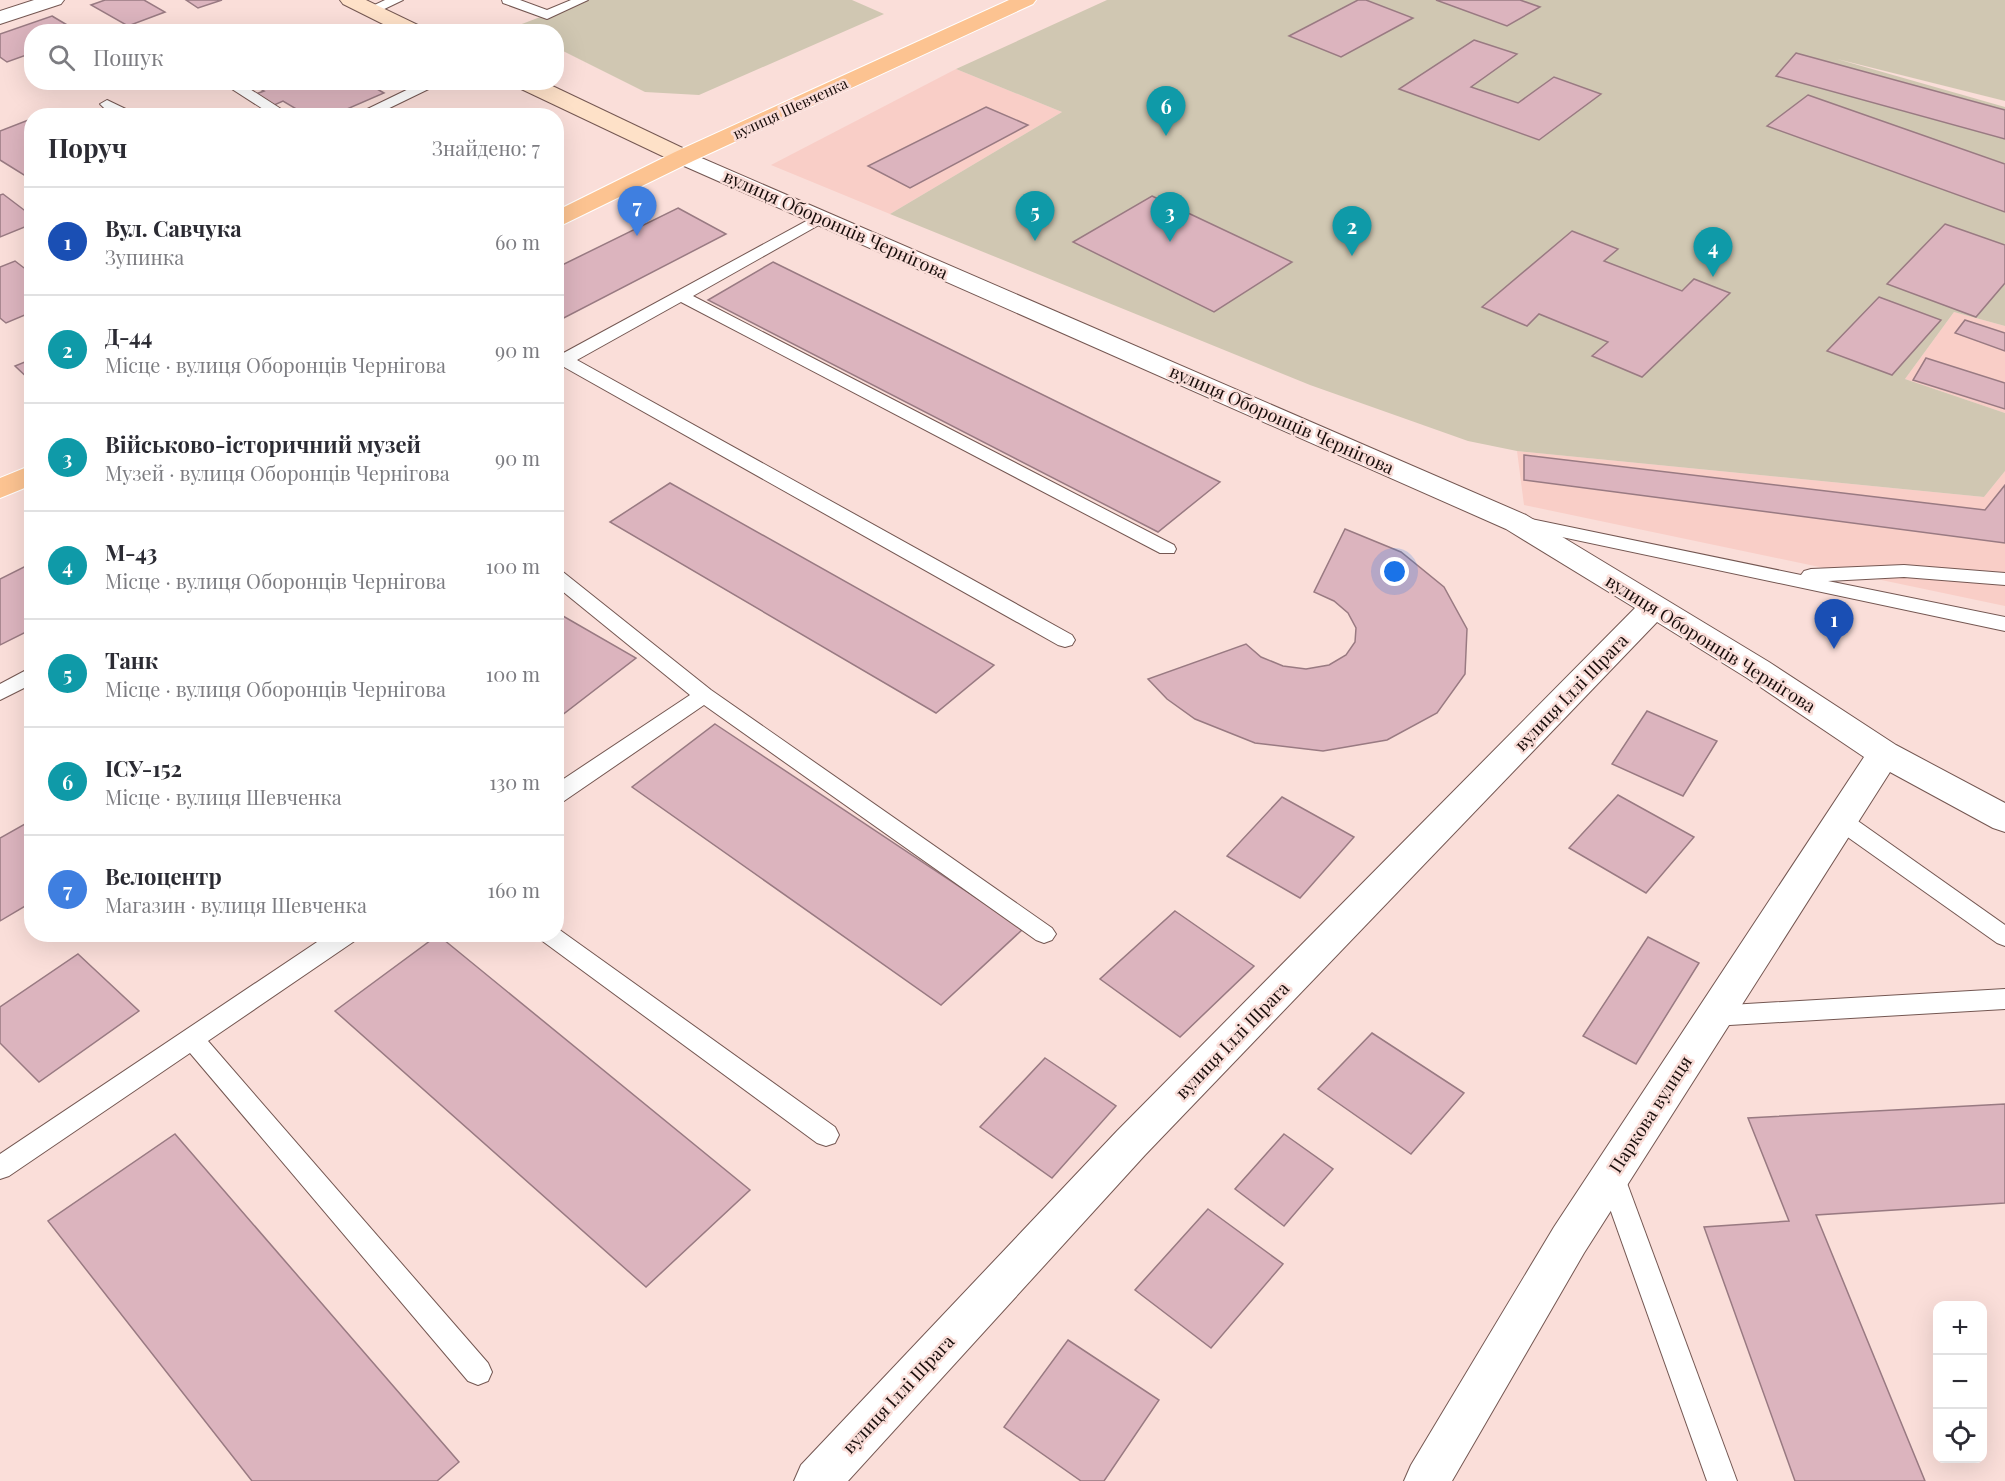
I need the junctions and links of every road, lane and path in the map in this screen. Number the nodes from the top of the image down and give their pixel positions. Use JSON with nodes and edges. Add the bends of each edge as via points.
{"nodes":[{"id":1,"x":54,"y":0,"type":"edge"},
{"id":2,"x":350,"y":0,"type":"edge"},
{"id":3,"x":398,"y":0,"type":"edge"},
{"id":4,"x":508,"y":0,"type":"edge"},
{"id":5,"x":582,"y":0,"type":"edge"},
{"id":6,"x":1026,"y":0,"type":"edge"},
{"id":7,"x":371,"y":10,"type":"junction"},
{"id":8,"x":0,"y":18,"type":"edge"},
{"id":9,"x":400,"y":24,"type":"edge"},
{"id":10,"x":241,"y":90,"type":"edge"},
{"id":11,"x":418,"y":90,"type":"edge"},
{"id":12,"x":542,"y":90,"type":"edge"},
{"id":13,"x":107,"y":104,"type":"dead end"},
{"id":14,"x":114,"y":108,"type":"edge"},
{"id":15,"x":272,"y":108,"type":"edge"},
{"id":16,"x":378,"y":108,"type":"edge"},
{"id":17,"x":683,"y":157,"type":"junction"},
{"id":18,"x":564,"y":217,"type":"edge"},
{"id":19,"x":821,"y":218,"type":"junction"},
{"id":20,"x":681,"y":296,"type":"junction"},
{"id":21,"x":564,"y":360,"type":"edge"},
{"id":22,"x":564,"y":364,"type":"edge"},
{"id":23,"x":24,"y":478,"type":"edge"},
{"id":24,"x":0,"y":489,"type":"edge"},
{"id":25,"x":1516,"y":522,"type":"junction"},
{"id":26,"x":1167,"y":549,"type":"dead end"},
{"id":27,"x":1778,"y":577,"type":"junction"},
{"id":28,"x":2005,"y":579,"type":"edge"},
{"id":29,"x":564,"y":582,"type":"edge"},
{"id":30,"x":1654,"y":607,"type":"junction"},
{"id":31,"x":2005,"y":624,"type":"edge"},
{"id":32,"x":1065,"y":640,"type":"dead end"},
{"id":33,"x":24,"y":679,"type":"edge"},
{"id":34,"x":0,"y":693,"type":"edge"},
{"id":35,"x":704,"y":696,"type":"junction"},
{"id":36,"x":1884,"y":753,"type":"junction"},
{"id":37,"x":564,"y":790,"type":"edge"},
{"id":38,"x":2005,"y":819,"type":"edge"},
{"id":39,"x":1840,"y":820,"type":"junction"},
{"id":40,"x":1044,"y":934,"type":"dead end"},
{"id":41,"x":2005,"y":937,"type":"edge"},
{"id":42,"x":336,"y":942,"type":"edge"},
{"id":43,"x":560,"y":942,"type":"edge"},
{"id":44,"x":2005,"y":999,"type":"edge"},
{"id":45,"x":1713,"y":1016,"type":"junction"},
{"id":46,"x":192,"y":1039,"type":"junction"},
{"id":47,"x":826,"y":1135,"type":"dead end"},
{"id":48,"x":0,"y":1168,"type":"edge"},
{"id":49,"x":1611,"y":1174,"type":"junction"},
{"id":50,"x":478,"y":1372,"type":"dead end"},
{"id":51,"x":817,"y":1481,"type":"edge"},
{"id":52,"x":1426,"y":1481,"type":"edge"},
{"id":53,"x":1722,"y":1481,"type":"edge"}],
"edges":[{"from":1,"to":8,"type":"street"},
{"from":2,"to":7,"type":"main road"},
{"from":3,"to":7,"type":"lane"},
{"from":4,"to":5,"type":"lane","via":[[547,15]]},
{"from":6,"to":17,"type":"main road","name":"вулиця Шевченка"},
{"from":7,"to":9,"type":"main road"},
{"from":10,"to":15,"type":"lane"},
{"from":11,"to":16,"type":"lane"},
{"from":12,"to":17,"type":"main road","name":"вулиця Оборонців Чернігова"},
{"from":13,"to":14,"type":"lane"},
{"from":17,"to":18,"type":"main road","name":"вулиця Шевченка"},
{"from":17,"to":19,"type":"street","name":"вулиця Оборонців Чернігова"},
{"from":19,"to":20,"type":"lane"},
{"from":19,"to":25,"type":"street","name":"вулиця Оборонців Чернігова"},
{"from":20,"to":21,"type":"lane"},
{"from":20,"to":26,"type":"lane"},
{"from":22,"to":32,"type":"lane"},
{"from":23,"to":24,"type":"main road"},
{"from":25,"to":27,"type":"lane"},
{"from":25,"to":30,"type":"street","name":"вулиця Оборонців Чернігова"},
{"from":27,"to":28,"type":"lane","via":[[1904,571]]},
{"from":27,"to":31,"type":"lane"},
{"from":29,"to":35,"type":"lane"},
{"from":30,"to":36,"type":"street","name":"вулиця Оборонців Чернігова"},
{"from":30,"to":51,"type":"street","name":"вулиця Іллі Шрага","via":[[1131,1143]]},
{"from":33,"to":34,"type":"lane"},
{"from":35,"to":37,"type":"lane"},
{"from":35,"to":40,"type":"lane"},
{"from":36,"to":38,"type":"street","name":"вулиця Оборонців Чернігова"},
{"from":36,"to":39,"type":"street","name":"Паркова вулиця"},
{"from":39,"to":41,"type":"lane"},
{"from":39,"to":45,"type":"street","name":"Паркова вулиця"},
{"from":42,"to":46,"type":"lane"},
{"from":43,"to":47,"type":"lane"},
{"from":44,"to":45,"type":"lane"},
{"from":45,"to":49,"type":"street","name":"Паркова вулиця"},
{"from":46,"to":48,"type":"lane"},
{"from":46,"to":50,"type":"lane"},
{"from":49,"to":52,"type":"street","name":"Паркова вулиця"},
{"from":49,"to":53,"type":"lane"}]}
